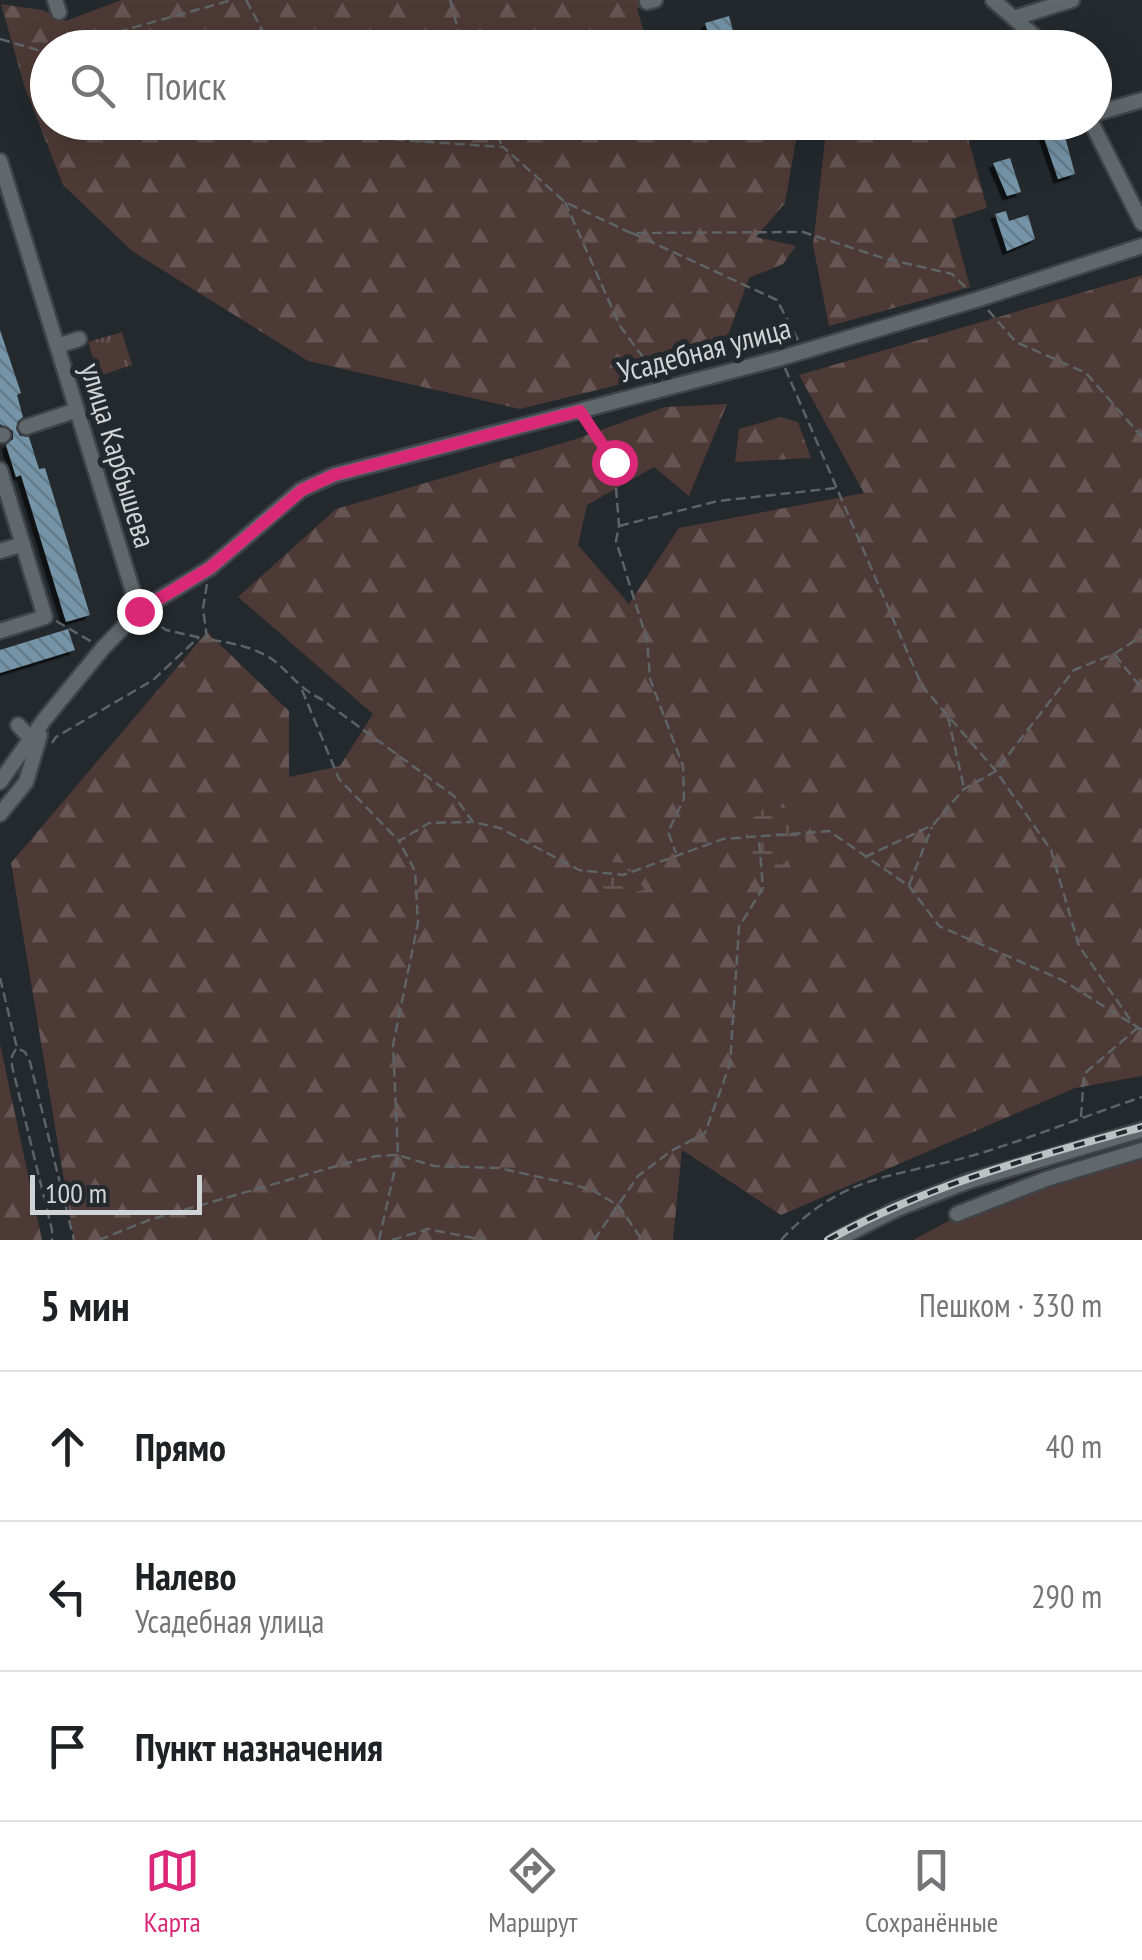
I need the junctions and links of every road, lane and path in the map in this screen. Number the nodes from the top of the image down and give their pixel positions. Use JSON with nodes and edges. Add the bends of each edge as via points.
{"nodes":[{"id":1,"x":232,"y":0,"type":"edge"},
{"id":2,"x":246,"y":0,"type":"edge"},
{"id":3,"x":450,"y":0,"type":"edge"},
{"id":4,"x":994,"y":0,"type":"edge"},
{"id":5,"x":1072,"y":0,"type":"edge"},
{"id":6,"x":1014,"y":18,"type":"junction"},
{"id":7,"x":124,"y":30,"type":"edge"},
{"id":8,"x":262,"y":30,"type":"edge"},
{"id":9,"x":458,"y":30,"type":"edge"},
{"id":10,"x":1028,"y":30,"type":"edge"},
{"id":11,"x":0,"y":40,"type":"edge"},
{"id":12,"x":30,"y":48,"type":"edge"},
{"id":13,"x":1142,"y":100,"type":"edge"},
{"id":14,"x":1112,"y":109,"type":"edge"},
{"id":15,"x":400,"y":140,"type":"edge"},
{"id":16,"x":499,"y":140,"type":"edge"},
{"id":17,"x":1100,"y":140,"type":"edge"},
{"id":18,"x":502,"y":147,"type":"junction"},
{"id":19,"x":0,"y":161,"type":"edge"},
{"id":20,"x":565,"y":202,"type":"junction"},
{"id":21,"x":1142,"y":223,"type":"edge"},
{"id":22,"x":630,"y":232,"type":"junction"},
{"id":23,"x":1142,"y":246,"type":"edge"},
{"id":24,"x":979,"y":299,"type":"junction"},
{"id":25,"x":79,"y":339,"type":"dead end"},
{"id":26,"x":57,"y":346,"type":"junction"},
{"id":27,"x":804,"y":351,"type":"junction"},
{"id":28,"x":781,"y":358,"type":"junction"},
{"id":29,"x":666,"y":389,"type":"junction"},
{"id":30,"x":77,"y":410,"type":"junction"},
{"id":31,"x":580,"y":411,"type":"junction"},
{"id":32,"x":26,"y":427,"type":"dead end"},
{"id":33,"x":1142,"y":436,"type":"edge"},
{"id":34,"x":0,"y":470,"type":"edge"},
{"id":35,"x":838,"y":488,"type":"junction"},
{"id":36,"x":619,"y":526,"type":"junction"},
{"id":37,"x":23,"y":544,"type":"junction"},
{"id":38,"x":0,"y":552,"type":"edge"},
{"id":39,"x":210,"y":568,"type":"junction"},
{"id":40,"x":139,"y":611,"type":"junction"},
{"id":41,"x":45,"y":617,"type":"junction"},
{"id":42,"x":0,"y":631,"type":"edge"},
{"id":43,"x":199,"y":637,"type":"junction"},
{"id":44,"x":1140,"y":638,"type":"edge"},
{"id":45,"x":207,"y":639,"type":"junction"},
{"id":46,"x":1142,"y":646,"type":"edge"},
{"id":47,"x":103,"y":648,"type":"junction"},
{"id":48,"x":1114,"y":654,"type":"junction"},
{"id":49,"x":1142,"y":689,"type":"edge"},
{"id":50,"x":302,"y":690,"type":"junction"},
{"id":51,"x":948,"y":715,"type":"junction"},
{"id":52,"x":44,"y":720,"type":"junction"},
{"id":53,"x":18,"y":725,"type":"dead end"},
{"id":54,"x":32,"y":740,"type":"junction"},
{"id":55,"x":46,"y":752,"type":"dead end"},
{"id":56,"x":996,"y":771,"type":"junction"},
{"id":57,"x":0,"y":782,"type":"edge"},
{"id":58,"x":964,"y":789,"type":"junction"},
{"id":59,"x":0,"y":814,"type":"edge"},
{"id":60,"x":473,"y":822,"type":"junction"},
{"id":61,"x":933,"y":825,"type":"junction"},
{"id":62,"x":759,"y":836,"type":"junction"},
{"id":63,"x":400,"y":841,"type":"junction"},
{"id":64,"x":677,"y":854,"type":"junction"},
{"id":65,"x":866,"y":856,"type":"junction"},
{"id":66,"x":909,"y":886,"type":"junction"},
{"id":67,"x":0,"y":978,"type":"edge"},
{"id":68,"x":1142,"y":1024,"type":"edge"},
{"id":69,"x":1135,"y":1026,"type":"junction"},
{"id":70,"x":1142,"y":1030,"type":"edge"},
{"id":71,"x":17,"y":1048,"type":"junction"},
{"id":72,"x":1142,"y":1098,"type":"edge"},
{"id":73,"x":1082,"y":1119,"type":"junction"},
{"id":74,"x":1142,"y":1130,"type":"edge"},
{"id":75,"x":1142,"y":1150,"type":"edge"},
{"id":76,"x":398,"y":1155,"type":"junction"},
{"id":77,"x":619,"y":1206,"type":"junction"},
{"id":78,"x":957,"y":1214,"type":"dead end"},
{"id":79,"x":52,"y":1240,"type":"edge"},
{"id":80,"x":74,"y":1240,"type":"edge"},
{"id":81,"x":98,"y":1240,"type":"edge"},
{"id":82,"x":379,"y":1240,"type":"edge"},
{"id":83,"x":392,"y":1240,"type":"edge"},
{"id":84,"x":483,"y":1240,"type":"edge"},
{"id":85,"x":594,"y":1240,"type":"edge"},
{"id":86,"x":642,"y":1240,"type":"edge"},
{"id":87,"x":781,"y":1240,"type":"edge"},
{"id":88,"x":836,"y":1240,"type":"edge"}],
"edges":[{"from":1,"to":7,"type":"path"},
{"from":2,"to":8,"type":"path"},
{"from":3,"to":9,"type":"path"},
{"from":4,"to":6,"type":"street"},
{"from":5,"to":6,"type":"street"},
{"from":6,"to":10,"type":"street"},
{"from":11,"to":12,"type":"path"},
{"from":13,"to":14,"type":"street"},
{"from":15,"to":18,"type":"path"},
{"from":16,"to":18,"type":"path"},
{"from":17,"to":21,"type":"street"},
{"from":18,"to":20,"type":"path"},
{"from":19,"to":26,"type":"street","name":"улица Карбышева"},
{"from":20,"to":22,"type":"path"},
{"from":20,"to":29,"type":"path","via":[[620,326]]},
{"from":22,"to":24,"type":"path","via":[[803,232],[952,274]]},
{"from":22,"to":27,"type":"path","via":[[777,300]]},
{"from":23,"to":24,"type":"street","name":"Усадебная улица"},
{"from":24,"to":27,"type":"street","name":"Усадебная улица"},
{"from":24,"to":33,"type":"path","via":[[1016,342],[1086,373]]},
{"from":25,"to":26,"type":"street"},
{"from":26,"to":30,"type":"street","name":"улица Карбышева"},
{"from":27,"to":28,"type":"street","name":"Усадебная улица"},
{"from":28,"to":29,"type":"street","name":"Усадебная улица"},
{"from":28,"to":35,"type":"path"},
{"from":29,"to":31,"type":"street","name":"Усадебная улица"},
{"from":30,"to":32,"type":"street"},
{"from":30,"to":40,"type":"street","name":"улица Карбышева"},
{"from":31,"to":36,"type":"path","via":[[614,462]]},
{"from":31,"to":39,"type":"street","name":"Усадебная улица","via":[[334,475],[302,490]]},
{"from":34,"to":37,"type":"street"},
{"from":35,"to":36,"type":"path","via":[[718,500]]},
{"from":35,"to":51,"type":"path","via":[[922,686]]},
{"from":36,"to":64,"type":"path","via":[[616,541],[647,640],[650,679],[683,766],[684,799],[668,832]]},
{"from":37,"to":38,"type":"street"},
{"from":37,"to":41,"type":"street"},
{"from":39,"to":40,"type":"street","name":"Усадебная улица"},
{"from":39,"to":45,"type":"path"},
{"from":40,"to":43,"type":"path","via":[[166,630]]},
{"from":40,"to":47,"type":"street"},
{"from":41,"to":42,"type":"street"},
{"from":41,"to":47,"type":"path"},
{"from":43,"to":45,"type":"path"},
{"from":43,"to":55,"type":"path","via":[[153,680],[56,737]]},
{"from":44,"to":46,"type":"path"},
{"from":44,"to":48,"type":"path"},
{"from":45,"to":50,"type":"path","via":[[274,660]]},
{"from":47,"to":52,"type":"street"},
{"from":48,"to":49,"type":"path"},
{"from":48,"to":56,"type":"path","via":[[1074,670]]},
{"from":50,"to":60,"type":"path","via":[[454,796]]},
{"from":50,"to":63,"type":"path","via":[[340,778]]},
{"from":51,"to":56,"type":"path"},
{"from":51,"to":58,"type":"path"},
{"from":52,"to":54,"type":"street"},
{"from":52,"to":59,"type":"street","via":[[26,782]]},
{"from":53,"to":54,"type":"street"},
{"from":54,"to":57,"type":"street"},
{"from":56,"to":58,"type":"path"},
{"from":56,"to":69,"type":"path","via":[[1051,850],[1079,946]]},
{"from":58,"to":61,"type":"path"},
{"from":60,"to":63,"type":"path","via":[[430,822]]},
{"from":60,"to":64,"type":"path","via":[[500,828],[578,870],[624,875]]},
{"from":61,"to":65,"type":"path"},
{"from":61,"to":66,"type":"path"},
{"from":62,"to":64,"type":"path"},
{"from":62,"to":65,"type":"path","via":[[828,831]]},
{"from":62,"to":77,"type":"path","via":[[763,888],[739,927],[730,1064],[705,1133],[638,1176]]},
{"from":63,"to":76,"type":"path","via":[[414,872],[418,922],[393,1044]]},
{"from":65,"to":66,"type":"path"},
{"from":66,"to":69,"type":"path","via":[[940,926],[1062,980]]},
{"from":67,"to":71,"type":"path"},
{"from":68,"to":69,"type":"path"},
{"from":69,"to":70,"type":"path"},
{"from":69,"to":73,"type":"path","via":[[1084,1074]]},
{"from":71,"to":79,"type":"path","via":[[12,1066]]},
{"from":71,"to":80,"type":"path","via":[[30,1062]]},
{"from":72,"to":73,"type":"path"},
{"from":73,"to":87,"type":"path","via":[[973,1155],[880,1176],[805,1214]]},
{"from":74,"to":88,"type":"street","via":[[969,1181]]},
{"from":75,"to":78,"type":"street"},
{"from":76,"to":77,"type":"path","via":[[572,1184]]},
{"from":76,"to":81,"type":"path","via":[[329,1168]]},
{"from":76,"to":82,"type":"path"},
{"from":77,"to":85,"type":"path"},
{"from":77,"to":86,"type":"path"},
{"from":83,"to":84,"type":"path","via":[[428,1229]]}]}
